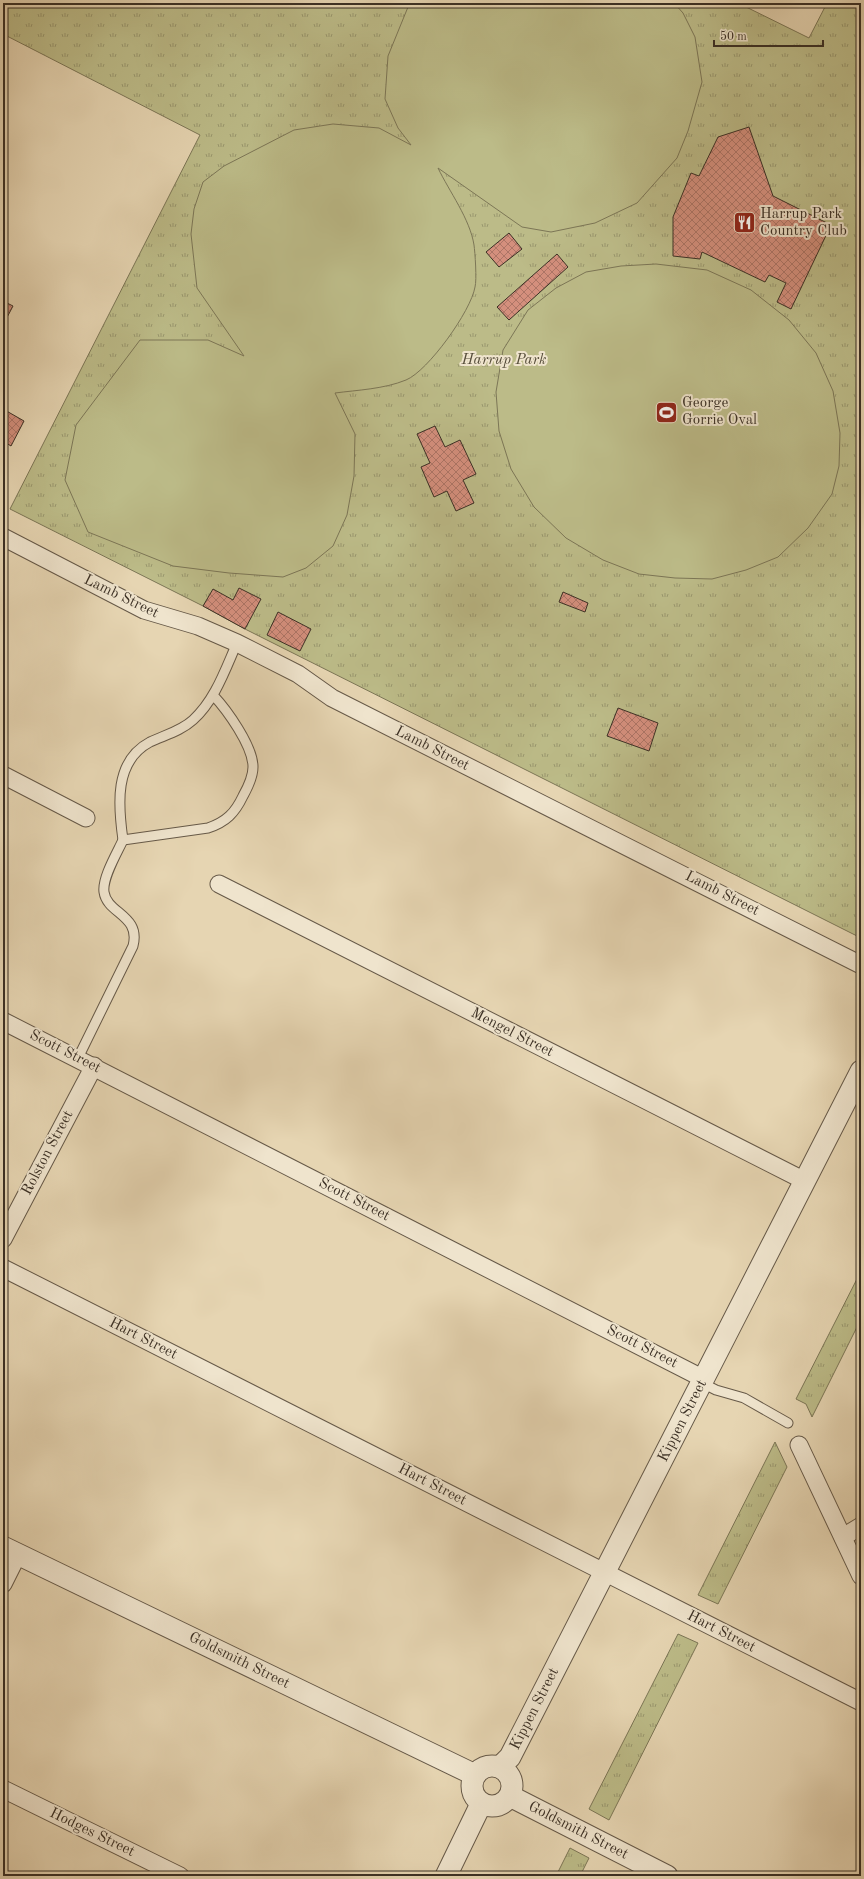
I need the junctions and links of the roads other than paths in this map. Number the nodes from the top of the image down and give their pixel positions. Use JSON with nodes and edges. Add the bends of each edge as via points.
{"nodes":[{"id":1,"x":3,"y":537,"type":"edge"},
{"id":2,"x":237,"y":644,"type":"junction"},
{"id":3,"x":213,"y":695,"type":"junction"},
{"id":4,"x":3,"y":775,"type":"edge"},
{"id":5,"x":86,"y":818,"type":"dead end"},
{"id":6,"x":123,"y":840,"type":"junction"},
{"id":7,"x":219,"y":884,"type":"dead end"},
{"id":8,"x":861,"y":965,"type":"edge"},
{"id":9,"x":3,"y":1021,"type":"edge"},
{"id":10,"x":78,"y":1058,"type":"junction"},
{"id":11,"x":94,"y":1066,"type":"junction"},
{"id":12,"x":861,"y":1071,"type":"edge"},
{"id":13,"x":805,"y":1181,"type":"junction"},
{"id":14,"x":3,"y":1239,"type":"edge"},
{"id":15,"x":3,"y":1268,"type":"edge"},
{"id":16,"x":703,"y":1381,"type":"junction"},
{"id":17,"x":788,"y":1423,"type":"dead end"},
{"id":18,"x":799,"y":1445,"type":"dead end"},
{"id":19,"x":861,"y":1526,"type":"edge"},
{"id":20,"x":843,"y":1537,"type":"junction"},
{"id":21,"x":10,"y":1551,"type":"edge"},
{"id":22,"x":605,"y":1573,"type":"junction"},
{"id":23,"x":861,"y":1576,"type":"edge"},
{"id":24,"x":3,"y":1584,"type":"edge"},
{"id":25,"x":861,"y":1702,"type":"edge"},
{"id":26,"x":500,"y":1768,"type":"junction"},
{"id":27,"x":475,"y":1775,"type":"junction"},
{"id":28,"x":3,"y":1789,"type":"edge"},
{"id":29,"x":510,"y":1796,"type":"junction"},
{"id":30,"x":481,"y":1804,"type":"junction"},
{"id":31,"x":180,"y":1876,"type":"edge"},
{"id":32,"x":446,"y":1876,"type":"edge"},
{"id":33,"x":667,"y":1876,"type":"edge"}],
"edges":[{"from":1,"to":2,"type":"street","name":"Lamb Street","via":[[144,610],[198,626]]},
{"from":2,"to":3,"type":"lane"},
{"from":2,"to":8,"type":"street","name":"Lamb Street","via":[[298,674],[332,698]]},
{"from":3,"to":6,"type":"lane","via":[[193,720],[179,730],[139,749],[130,760],[121,780],[119,804]]},
{"from":3,"to":6,"type":"lane","via":[[233,721],[252,757],[252,778],[235,811],[220,824],[208,828]]},
{"from":4,"to":5,"type":"street"},
{"from":6,"to":10,"type":"lane","via":[[104,885],[104,893],[132,927],[136,936]]},
{"from":7,"to":13,"type":"street","name":"Mengel Street"},
{"from":9,"to":10,"type":"street","name":"Scott Street"},
{"from":10,"to":11,"type":"street","name":"Scott Street"},
{"from":11,"to":14,"type":"street","name":"Rolston Street"},
{"from":11,"to":16,"type":"street","name":"Scott Street"},
{"from":12,"to":13,"type":"street","name":"Kippen Street"},
{"from":13,"to":16,"type":"street","name":"Kippen Street"},
{"from":15,"to":22,"type":"street","name":"Hart Street"},
{"from":16,"to":17,"type":"lane","name":"Scott Street","via":[[716,1390],[744,1398]]},
{"from":16,"to":22,"type":"street","name":"Kippen Street"},
{"from":18,"to":20,"type":"street"},
{"from":19,"to":20,"type":"street"},
{"from":20,"to":23,"type":"street"},
{"from":21,"to":24,"type":"street"},
{"from":21,"to":27,"type":"street","name":"Goldsmith Street"},
{"from":22,"to":25,"type":"street","name":"Hart Street"},
{"from":22,"to":26,"type":"street","name":"Kippen Street","via":[[510,1757]]},
{"from":26,"to":27,"type":"street","via":[[491,1766]]},
{"from":26,"to":29,"type":"street","via":[[511,1778],[513,1785]]},
{"from":27,"to":30,"type":"street","via":[[472,1789],[474,1797]]},
{"from":28,"to":31,"type":"street","name":"Hodges Street"},
{"from":29,"to":30,"type":"street","via":[[498,1806],[488,1807]]},
{"from":29,"to":33,"type":"street","name":"Goldsmith Street"},
{"from":30,"to":32,"type":"street"}]}
